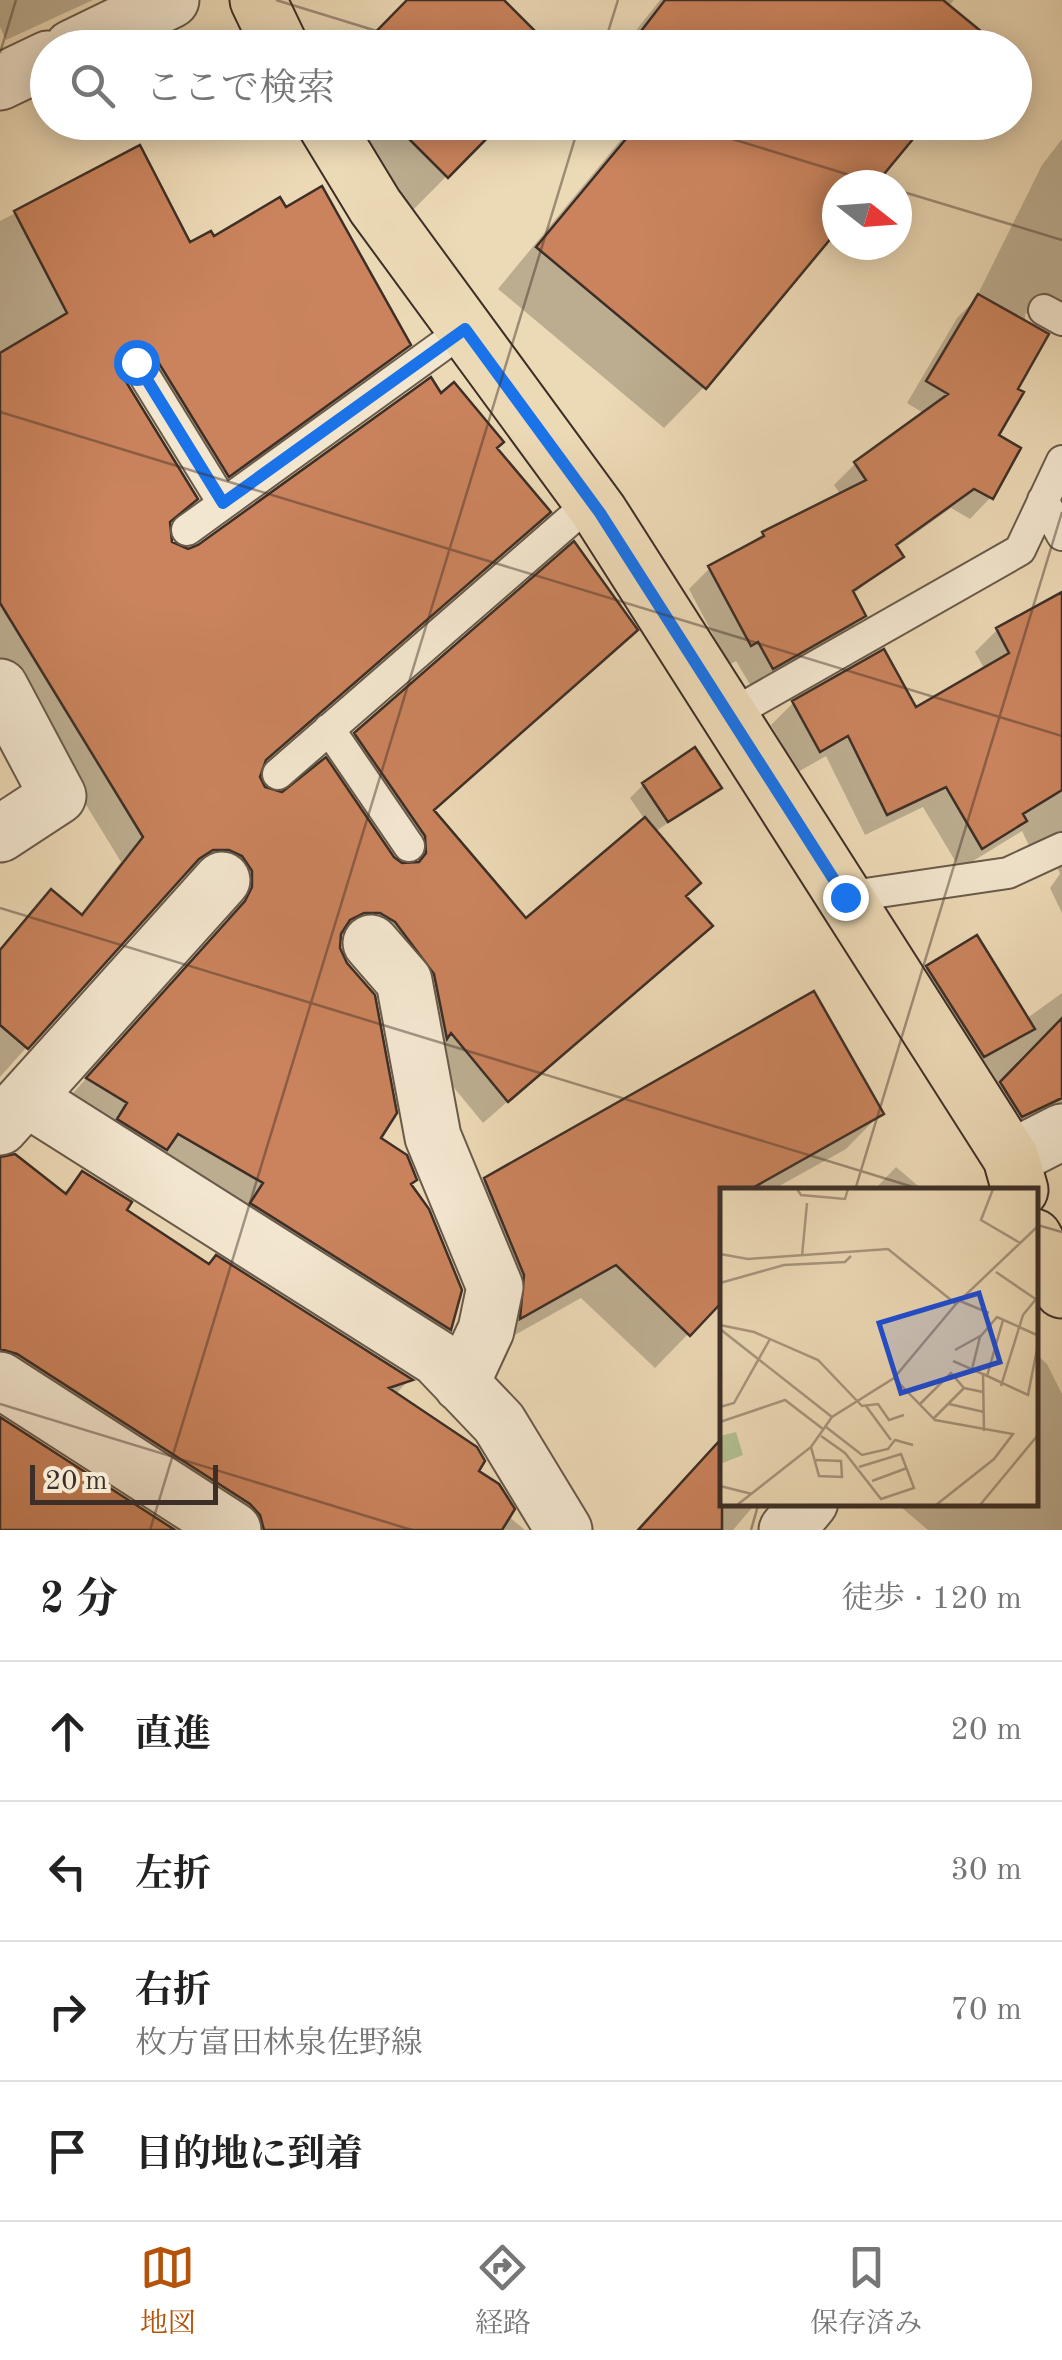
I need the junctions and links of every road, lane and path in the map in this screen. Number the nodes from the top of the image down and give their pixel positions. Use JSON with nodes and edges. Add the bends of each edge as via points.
{"nodes":[{"id":1,"x":171,"y":0,"type":"edge"},
{"id":2,"x":258,"y":0,"type":"edge"},
{"id":3,"x":109,"y":30,"type":"edge"},
{"id":4,"x":273,"y":30,"type":"edge"},
{"id":5,"x":30,"y":68,"type":"edge"},
{"id":6,"x":0,"y":82,"type":"edge"},
{"id":7,"x":335,"y":140,"type":"edge"},
{"id":8,"x":465,"y":329,"type":"junction"},
{"id":9,"x":136,"y":362,"type":"dead end"},
{"id":10,"x":1062,"y":460,"type":"edge"},
{"id":11,"x":1043,"y":500,"type":"junction"},
{"id":12,"x":592,"y":502,"type":"junction"},
{"id":13,"x":223,"y":503,"type":"junction"},
{"id":14,"x":187,"y":530,"type":"dead end"},
{"id":15,"x":1062,"y":535,"type":"edge"},
{"id":16,"x":0,"y":687,"type":"edge"},
{"id":17,"x":730,"y":715,"type":"junction"},
{"id":18,"x":329,"y":729,"type":"junction"},
{"id":19,"x":278,"y":774,"type":"dead end"},
{"id":20,"x":0,"y":834,"type":"edge"},
{"id":21,"x":410,"y":846,"type":"dead end"},
{"id":22,"x":1062,"y":848,"type":"edge"},
{"id":23,"x":222,"y":880,"type":"dead end"},
{"id":24,"x":845,"y":897,"type":"junction"},
{"id":25,"x":371,"y":943,"type":"dead end"},
{"id":26,"x":13,"y":1113,"type":"edge"},
{"id":27,"x":1062,"y":1132,"type":"edge"},
{"id":28,"x":1015,"y":1174,"type":"edge"},
{"id":29,"x":1037,"y":1243,"type":"edge"},
{"id":30,"x":1062,"y":1290,"type":"edge"},
{"id":31,"x":0,"y":1380,"type":"edge"},
{"id":32,"x":461,"y":1384,"type":"junction"},
{"id":33,"x":808,"y":1505,"type":"edge"},
{"id":34,"x":233,"y":1530,"type":"edge"},
{"id":35,"x":564,"y":1530,"type":"edge"},
{"id":36,"x":787,"y":1530,"type":"edge"}],
"edges":[{"from":1,"to":3,"type":"street"},
{"from":2,"to":4,"type":"main road"},
{"from":5,"to":6,"type":"street"},
{"from":7,"to":8,"type":"main road"},
{"from":8,"to":12,"type":"main road"},
{"from":8,"to":13,"type":"lane"},
{"from":9,"to":13,"type":"lane"},
{"from":10,"to":11,"type":"lane"},
{"from":11,"to":15,"type":"lane"},
{"from":11,"to":17,"type":"lane","via":[[1020,550]]},
{"from":12,"to":17,"type":"main road"},
{"from":12,"to":18,"type":"lane"},
{"from":13,"to":14,"type":"lane"},
{"from":16,"to":20,"type":"street","via":[[58,796]]},
{"from":17,"to":24,"type":"main road"},
{"from":18,"to":19,"type":"lane"},
{"from":18,"to":21,"type":"lane"},
{"from":22,"to":24,"type":"lane","via":[[1008,872]]},
{"from":23,"to":26,"type":"street"},
{"from":24,"to":28,"type":"main road"},
{"from":25,"to":32,"type":"street","via":[[404,981],[433,1137],[495,1287],[486,1330]]},
{"from":26,"to":32,"type":"street","via":[[437,1358]]},
{"from":27,"to":28,"type":"street"},
{"from":29,"to":30,"type":"main road"},
{"from":31,"to":34,"type":"street"},
{"from":32,"to":35,"type":"street","via":[[499,1422]]},
{"from":33,"to":36,"type":"street"}]}
